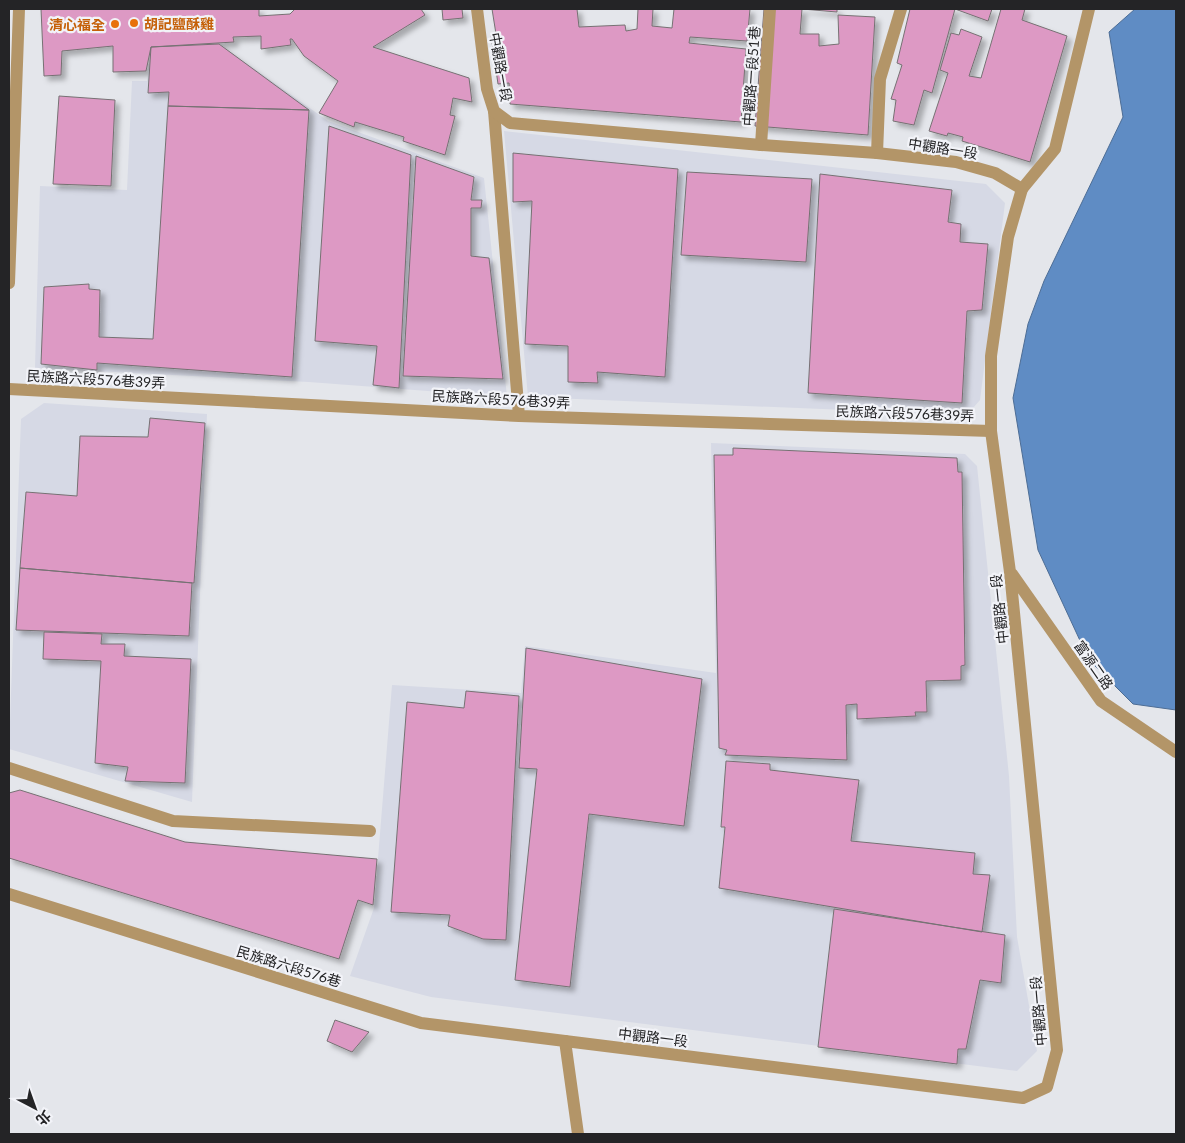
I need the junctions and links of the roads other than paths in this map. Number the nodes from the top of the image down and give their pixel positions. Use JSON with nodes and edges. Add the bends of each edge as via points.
{"nodes":[{"id":1,"x":19,"y":9,"type":"edge"},
{"id":2,"x":477,"y":9,"type":"edge"},
{"id":3,"x":770,"y":9,"type":"edge"},
{"id":4,"x":901,"y":9,"type":"edge"},
{"id":5,"x":1089,"y":9,"type":"edge"},
{"id":6,"x":494,"y":111,"type":"junction"},
{"id":7,"x":761,"y":145,"type":"junction"},
{"id":8,"x":876,"y":153,"type":"junction"},
{"id":9,"x":1022,"y":189,"type":"junction"},
{"id":10,"x":9,"y":282,"type":"edge"},
{"id":11,"x":9,"y":389,"type":"edge"},
{"id":12,"x":519,"y":416,"type":"junction"},
{"id":13,"x":991,"y":431,"type":"junction"},
{"id":14,"x":1010,"y":572,"type":"junction"},
{"id":15,"x":1176,"y":752,"type":"edge"},
{"id":16,"x":9,"y":768,"type":"edge"},
{"id":17,"x":370,"y":831,"type":"dead end"},
{"id":18,"x":9,"y":894,"type":"edge"},
{"id":19,"x":565,"y":1040,"type":"junction"},
{"id":20,"x":578,"y":1134,"type":"edge"}],
"edges":[{"from":1,"to":10,"type":"street"},
{"from":2,"to":6,"type":"street","name":"中觀路一段","via":[[487,89]]},
{"from":3,"to":7,"type":"street","name":"中觀路一段51巷"},
{"from":4,"to":8,"type":"street","via":[[880,79]]},
{"from":5,"to":9,"type":"street","via":[[1055,149]]},
{"from":6,"to":7,"type":"street","name":"中觀路一段","via":[[510,123]]},
{"from":6,"to":12,"type":"street"},
{"from":7,"to":8,"type":"street","name":"中觀路一段"},
{"from":8,"to":9,"type":"street","name":"中觀路一段","via":[[956,162],[995,173]]},
{"from":9,"to":13,"type":"street","name":"中觀路一段","via":[[1008,237],[991,356]]},
{"from":11,"to":12,"type":"street","name":"民族路六段576巷39弄"},
{"from":12,"to":13,"type":"street","name":"民族路六段576巷39弄"},
{"from":13,"to":14,"type":"street","name":"中觀路一段"},
{"from":14,"to":15,"type":"street","name":"富源二路","via":[[1101,702]]},
{"from":14,"to":19,"type":"street","name":"中觀路一段","via":[[1057,1050],[1047,1087],[1023,1098]]},
{"from":16,"to":17,"type":"street","via":[[173,821]]},
{"from":18,"to":19,"type":"street","name":"民族路六段576巷","via":[[421,1023]]},
{"from":19,"to":20,"type":"street"}]}
